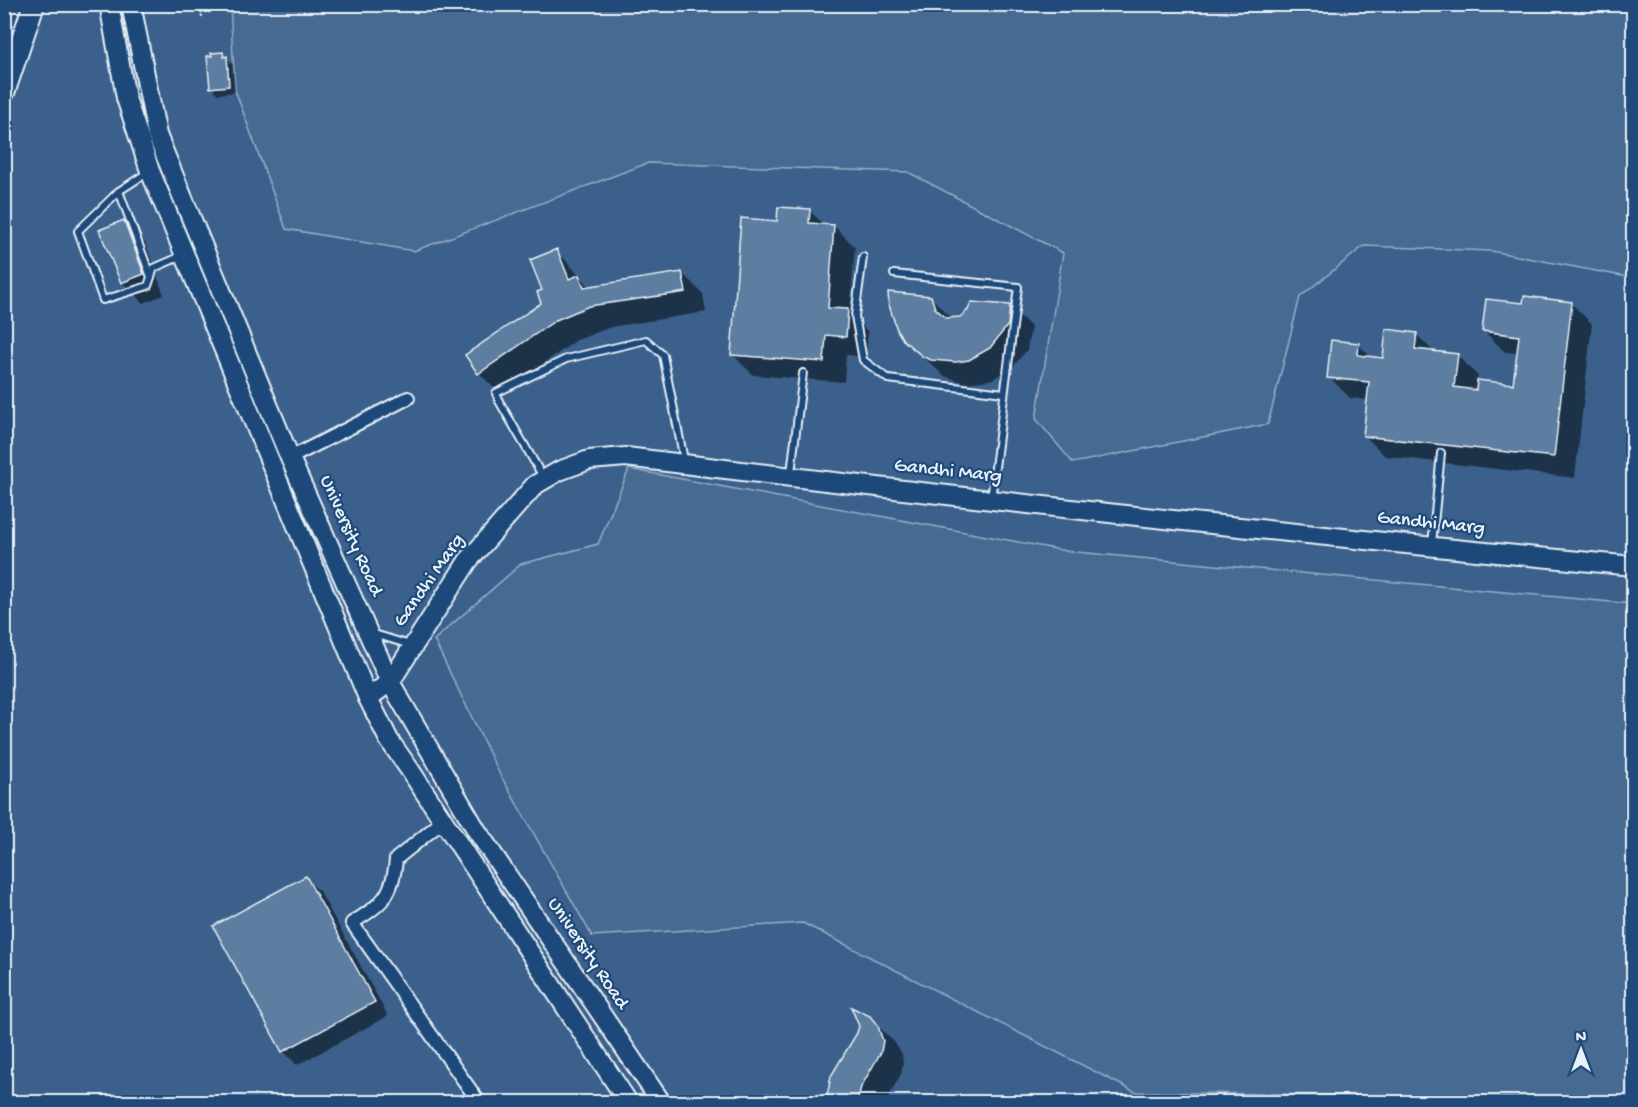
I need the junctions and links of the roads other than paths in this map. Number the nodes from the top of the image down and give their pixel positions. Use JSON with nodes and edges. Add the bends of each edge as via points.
{"nodes":[{"id":1,"x":34,"y":4,"type":"edge"},
{"id":2,"x":131,"y":6,"type":"edge"},
{"id":3,"x":109,"y":8,"type":"edge"},
{"id":4,"x":4,"y":93,"type":"edge"},
{"id":5,"x":150,"y":171,"type":"junction"},
{"id":6,"x":119,"y":191,"type":"junction"},
{"id":7,"x":184,"y":255,"type":"junction"},
{"id":8,"x":863,"y":257,"type":"dead end"},
{"id":9,"x":894,"y":274,"type":"dead end"},
{"id":10,"x":151,"y":277,"type":"junction"},
{"id":11,"x":227,"y":305,"type":"junction"},
{"id":12,"x":208,"y":314,"type":"junction"},
{"id":13,"x":803,"y":373,"type":"dead end"},
{"id":14,"x":1004,"y":393,"type":"junction"},
{"id":15,"x":408,"y":398,"type":"dead end"},
{"id":16,"x":1441,"y":453,"type":"dead end"},
{"id":17,"x":290,"y":458,"type":"junction"},
{"id":18,"x":685,"y":464,"type":"junction"},
{"id":19,"x":790,"y":477,"type":"junction"},
{"id":20,"x":545,"y":479,"type":"junction"},
{"id":21,"x":991,"y":500,"type":"junction"},
{"id":22,"x":1432,"y":548,"type":"junction"},
{"id":23,"x":1634,"y":566,"type":"edge"},
{"id":24,"x":368,"y":632,"type":"junction"},
{"id":25,"x":413,"y":646,"type":"junction"},
{"id":26,"x":390,"y":681,"type":"junction"},
{"id":27,"x":368,"y":698,"type":"junction"},
{"id":28,"x":443,"y":821,"type":"junction"},
{"id":29,"x":479,"y":1102,"type":"edge"},
{"id":30,"x":628,"y":1102,"type":"edge"},
{"id":31,"x":661,"y":1102,"type":"edge"},
{"id":32,"x":742,"y":1102,"type":"edge"},
{"id":33,"x":787,"y":1102,"type":"edge"}],
"edges":[{"from":1,"to":4,"type":"main road"},
{"from":2,"to":3,"type":"main road"},
{"from":2,"to":11,"type":"main road","name":"University Road","via":[[157,135]]},
{"from":3,"to":5,"type":"main road","via":[[126,98]]},
{"from":5,"to":6,"type":"lane"},
{"from":5,"to":7,"type":"main road"},
{"from":6,"to":10,"type":"lane"},
{"from":6,"to":10,"type":"lane","via":[[78,231],[103,300],[148,286]]},
{"from":7,"to":10,"type":"lane","via":[[153,268]]},
{"from":7,"to":12,"type":"main road"},
{"from":8,"to":14,"type":"lane","via":[[855,316],[863,360],[888,379]]},
{"from":9,"to":14,"type":"lane","via":[[1018,287]]},
{"from":11,"to":12,"type":"main road"},
{"from":11,"to":17,"type":"main road","name":"University Road"},
{"from":12,"to":27,"type":"main road"},
{"from":13,"to":19,"type":"lane"},
{"from":14,"to":21,"type":"lane"},
{"from":15,"to":17,"type":"street"},
{"from":16,"to":22,"type":"lane"},
{"from":17,"to":24,"type":"main road","name":"University Road"},
{"from":18,"to":19,"type":"main road","name":"Gandhi Marg"},
{"from":18,"to":20,"type":"main road","name":"Gandhi Marg","via":[[626,457],[589,460]]},
{"from":18,"to":20,"type":"lane","via":[[663,354],[646,340],[566,359],[496,393]]},
{"from":19,"to":21,"type":"main road","name":"Gandhi Marg"},
{"from":20,"to":25,"type":"main road","name":"Gandhi Marg","via":[[535,485],[468,561]]},
{"from":21,"to":22,"type":"main road","name":"Gandhi Marg"},
{"from":22,"to":23,"type":"main road","name":"Gandhi Marg"},
{"from":24,"to":25,"type":"lane"},
{"from":24,"to":26,"type":"main road","name":"University Road"},
{"from":25,"to":26,"type":"main road","name":"Gandhi Marg"},
{"from":26,"to":27,"type":"main road","name":"Gandhi Marg"},
{"from":26,"to":31,"type":"main road","name":"University Road","via":[[477,831]]},
{"from":27,"to":28,"type":"main road","via":[[389,740]]},
{"from":28,"to":29,"type":"street","via":[[396,859],[390,891],[382,903],[352,923]]},
{"from":28,"to":30,"type":"main road"},
{"from":32,"to":33,"type":"lane","via":[[760,1097]]}]}
